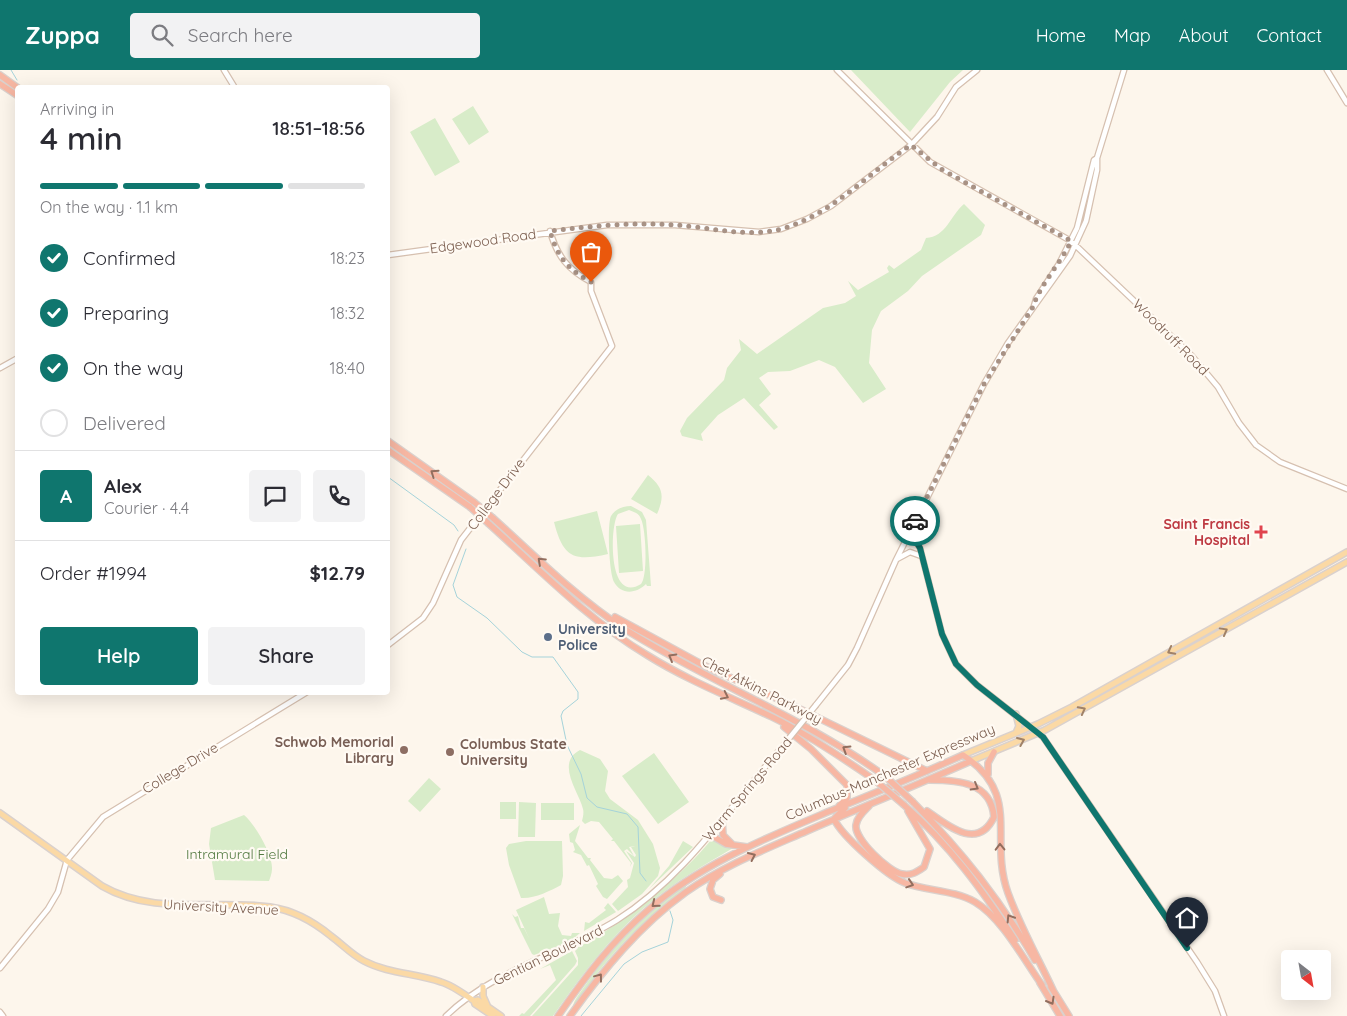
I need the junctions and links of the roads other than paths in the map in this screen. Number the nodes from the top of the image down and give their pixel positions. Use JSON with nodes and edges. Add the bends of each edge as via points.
{"nodes":[{"id":1,"x":224,"y":70,"type":"edge"},
{"id":2,"x":836,"y":70,"type":"edge"},
{"id":3,"x":977,"y":70,"type":"edge"},
{"id":4,"x":1124,"y":70,"type":"edge"},
{"id":5,"x":1327,"y":70,"type":"edge"},
{"id":6,"x":0,"y":75,"type":"edge"},
{"id":7,"x":1,"y":85,"type":"edge"},
{"id":8,"x":233,"y":85,"type":"edge"},
{"id":9,"x":15,"y":86,"type":"edge"},
{"id":10,"x":15,"y":94,"type":"edge"},
{"id":11,"x":1347,"y":103,"type":"edge"},
{"id":12,"x":911,"y":145,"type":"junction"},
{"id":13,"x":550,"y":231,"type":"junction"},
{"id":14,"x":1073,"y":243,"type":"junction"},
{"id":15,"x":390,"y":255,"type":"edge"},
{"id":16,"x":15,"y":360,"type":"edge"},
{"id":17,"x":0,"y":368,"type":"edge"},
{"id":18,"x":390,"y":444,"type":"edge"},
{"id":19,"x":390,"y":451,"type":"edge"},
{"id":20,"x":1347,"y":489,"type":"edge"},
{"id":21,"x":472,"y":505,"type":"junction"},
{"id":22,"x":910,"y":532,"type":"junction"},
{"id":23,"x":1347,"y":552,"type":"edge"},
{"id":24,"x":922,"y":557,"type":"junction"},
{"id":25,"x":896,"y":560,"type":"junction"},
{"id":26,"x":1347,"y":562,"type":"edge"},
{"id":27,"x":1305,"y":576,"type":"junction"},
{"id":28,"x":567,"y":584,"type":"junction"},
{"id":29,"x":1281,"y":599,"type":"junction"},
{"id":30,"x":390,"y":643,"type":"edge"},
{"id":31,"x":302,"y":695,"type":"edge"},
{"id":32,"x":1016,"y":714,"type":"junction"},
{"id":33,"x":773,"y":718,"type":"junction"},
{"id":34,"x":1032,"y":726,"type":"junction"},
{"id":35,"x":1016,"y":733,"type":"junction"},
{"id":36,"x":1039,"y":733,"type":"junction"},
{"id":37,"x":994,"y":752,"type":"junction"},
{"id":38,"x":963,"y":755,"type":"junction"},
{"id":39,"x":971,"y":761,"type":"junction"},
{"id":40,"x":927,"y":772,"type":"junction"},
{"id":41,"x":988,"y":776,"type":"junction"},
{"id":42,"x":928,"y":780,"type":"junction"},
{"id":43,"x":852,"y":802,"type":"junction"},
{"id":44,"x":913,"y":802,"type":"junction"},
{"id":45,"x":870,"y":805,"type":"junction"},
{"id":46,"x":904,"y":805,"type":"junction"},
{"id":47,"x":834,"y":810,"type":"junction"},
{"id":48,"x":0,"y":813,"type":"edge"},
{"id":49,"x":722,"y":819,"type":"junction"},
{"id":50,"x":834,"y":819,"type":"junction"},
{"id":51,"x":709,"y":834,"type":"junction"},
{"id":52,"x":734,"y":845,"type":"junction"},
{"id":53,"x":747,"y":847,"type":"junction"},
{"id":54,"x":67,"y":860,"type":"junction"},
{"id":55,"x":730,"y":866,"type":"junction"},
{"id":56,"x":650,"y":894,"type":"joint"},
{"id":57,"x":721,"y":900,"type":"dead end"},
{"id":58,"x":0,"y":968,"type":"edge"},
{"id":59,"x":1042,"y":985,"type":"junction"},
{"id":60,"x":483,"y":987,"type":"junction"},
{"id":61,"x":1053,"y":990,"type":"junction"},
{"id":62,"x":469,"y":997,"type":"junction"},
{"id":63,"x":474,"y":1001,"type":"junction"},
{"id":64,"x":489,"y":1008,"type":"junction"},
{"id":65,"x":0,"y":1012,"type":"edge"},
{"id":66,"x":3,"y":1016,"type":"edge"},
{"id":67,"x":446,"y":1016,"type":"edge"},
{"id":68,"x":493,"y":1016,"type":"edge"},
{"id":69,"x":501,"y":1016,"type":"edge"},
{"id":70,"x":558,"y":1016,"type":"edge"},
{"id":71,"x":570,"y":1016,"type":"edge"},
{"id":72,"x":1060,"y":1016,"type":"edge"},
{"id":73,"x":1069,"y":1016,"type":"edge"},
{"id":74,"x":1224,"y":1016,"type":"edge"}],
"edges":[{"from":1,"to":8,"type":"street"},
{"from":2,"to":12,"type":"street","name":"Woodruff Road"},
{"from":3,"to":12,"type":"street","name":"Edgewood Road","via":[[956,87],[937,117]]},
{"from":4,"to":14,"type":"street","name":"Warm Springs Road","via":[[1094,160]]},
{"from":5,"to":11,"type":"street"},
{"from":6,"to":9,"type":"highway"},
{"from":7,"to":10,"type":"highway"},
{"from":12,"to":13,"type":"street","name":"Edgewood Road","via":[[831,206],[781,229],[759,232],[607,224]]},
{"from":12,"to":14,"type":"street","name":"Woodruff Road","via":[[936,166]]},
{"from":13,"to":15,"type":"street","name":"Edgewood Road"},
{"from":13,"to":30,"type":"street","name":"College Drive","via":[[566,266],[591,282],[591,292],[612,346],[461,540],[423,618]]},
{"from":14,"to":20,"type":"street","name":"Woodruff Road","via":[[1191,355],[1218,387],[1256,444],[1280,462]]},
{"from":14,"to":22,"type":"street","name":"Warm Springs Road","via":[[984,384]]},
{"from":16,"to":17,"type":"street"},
{"from":21,"to":18,"type":"highway","name":"Chet Atkins Parkway","one_way":true},
{"from":19,"to":21,"type":"highway","name":"Chet Atkins Parkway"},
{"from":28,"to":21,"type":"highway","name":"Chet Atkins Parkway","one_way":true,"bridge":true,"via":[[494,518]]},
{"from":21,"to":33,"type":"highway","name":"Chet Atkins Parkway","one_way":true,"bridge":true,"via":[[566,594],[632,646],[690,680]]},
{"from":22,"to":24,"type":"street"},
{"from":22,"to":25,"type":"street","name":"Warm Springs Road"},
{"from":23,"to":27,"type":"main road","name":"Columbus-Manchester Expressway"},
{"from":24,"to":25,"type":"street","via":[[910,552]]},
{"from":24,"to":32,"type":"street","via":[[942,634],[956,664],[977,685]]},
{"from":25,"to":49,"type":"street","name":"Warm Springs Road","bridge":true,"via":[[848,666]]},
{"from":26,"to":29,"type":"main road","name":"Columbus-Manchester Expressway"},
{"from":27,"to":29,"type":"main road","via":[[1304,582]]},
{"from":27,"to":34,"type":"main road","name":"Columbus-Manchester Expressway","one_way":true},
{"from":28,"to":40,"type":"highway","via":[[618,620],[659,642]]},
{"from":44,"to":28,"type":"highway","name":"Chet Atkins Parkway","one_way":true,"bridge":true,"via":[[886,777],[828,738],[638,637]]},
{"from":36,"to":29,"type":"main road","name":"Columbus-Manchester Expressway","one_way":true},
{"from":31,"to":54,"type":"street","name":"College Drive","via":[[109,812]]},
{"from":32,"to":34,"type":"street"},
{"from":32,"to":35,"type":"main road","via":[[1019,726]]},
{"from":33,"to":46,"type":"highway","name":"Chet Atkins Parkway","bridge":true,"via":[[826,747]]},
{"from":33,"to":47,"type":"highway","via":[[811,749],[847,785],[847,798]]},
{"from":34,"to":35,"type":"main road","name":"Columbus-Manchester Expressway"},
{"from":34,"to":36,"type":"street"},
{"from":35,"to":38,"type":"main road","name":"Columbus-Manchester Expressway"},
{"from":37,"to":36,"type":"main road","name":"Columbus-Manchester Expressway","one_way":true},
{"from":36,"to":74,"type":"street","via":[[1197,962],[1214,990]]},
{"from":37,"to":39,"type":"main road","name":"Columbus-Manchester Expressway"},
{"from":37,"to":41,"type":"highway","via":[[988,763]]},
{"from":38,"to":39,"type":"highway"},
{"from":38,"to":40,"type":"highway","name":"Columbus-Manchester Expressway"},
{"from":39,"to":41,"type":"highway"},
{"from":39,"to":42,"type":"highway","name":"Columbus-Manchester Expressway"},
{"from":40,"to":43,"type":"highway","name":"Columbus-Manchester Expressway"},
{"from":61,"to":41,"type":"highway","one_way":true,"via":[[1008,893],[1001,861],[1001,810]]},
{"from":42,"to":44,"type":"highway","one_way":true,"via":[[956,780],[976,787],[987,796],[994,809],[990,824],[976,834],[966,834]]},
{"from":42,"to":45,"type":"highway","name":"Columbus-Manchester Expressway"},
{"from":43,"to":47,"type":"highway","name":"Columbus-Manchester Expressway"},
{"from":43,"to":50,"type":"highway"},
{"from":61,"to":44,"type":"highway","name":"Chet Atkins Parkway","one_way":true,"via":[[1009,915],[984,880]]},
{"from":45,"to":46,"type":"highway","via":[[857,822],[858,834],[891,869],[909,875],[924,867],[930,849]]},
{"from":45,"to":50,"type":"highway","name":"Columbus-Manchester Expressway"},
{"from":46,"to":59,"type":"highway","name":"Chet Atkins Parkway","via":[[968,873],[995,909]]},
{"from":47,"to":53,"type":"highway","name":"Columbus-Manchester Expressway"},
{"from":48,"to":54,"type":"main road","name":"University Avenue"},
{"from":49,"to":51,"type":"street","name":"Warm Springs Road"},
{"from":49,"to":52,"type":"highway","via":[[723,835]]},
{"from":55,"to":50,"type":"highway","name":"Columbus-Manchester Expressway","one_way":true},
{"from":50,"to":59,"type":"highway","one_way":true,"via":[[843,834],[887,873],[904,882],[958,895],[991,914]]},
{"from":51,"to":52,"type":"highway","via":[[719,842]]},
{"from":51,"to":56,"type":"street","name":"Warm Springs Road","via":[[682,866]]},
{"from":52,"to":53,"type":"highway"},
{"from":53,"to":70,"type":"highway","name":"Columbus-Manchester Expressway","one_way":true,"via":[[705,869],[648,910],[603,955]]},
{"from":54,"to":58,"type":"street","via":[[58,892],[48,909]]},
{"from":54,"to":62,"type":"main road","name":"University Avenue","via":[[102,886],[136,901],[173,905],[269,906],[288,910],[319,927],[366,962],[391,972],[442,982]]},
{"from":55,"to":57,"type":"highway","via":[[713,880],[710,889],[713,897]]},
{"from":71,"to":55,"type":"highway","name":"Columbus-Manchester Expressway","one_way":true,"via":[[611,961],[636,934],[685,893]]},
{"from":56,"to":60,"type":"street","name":"Gentian Boulevard","via":[[618,919],[585,938]]},
{"from":59,"to":72,"type":"highway","name":"Chet Atkins Parkway","one_way":true},
{"from":60,"to":62,"type":"street","name":"Gentian Boulevard"},
{"from":60,"to":64,"type":"main road","via":[[484,1000]]},
{"from":61,"to":73,"type":"highway","name":"Chet Atkins Parkway"},
{"from":62,"to":63,"type":"main road","name":"University Avenue"},
{"from":62,"to":67,"type":"street","name":"Gentian Boulevard"},
{"from":63,"to":64,"type":"main road","name":"University Avenue","via":[[478,1000]]},
{"from":63,"to":68,"type":"main road"},
{"from":64,"to":69,"type":"main road","name":"University Avenue"},
{"from":65,"to":66,"type":"street"}]}
